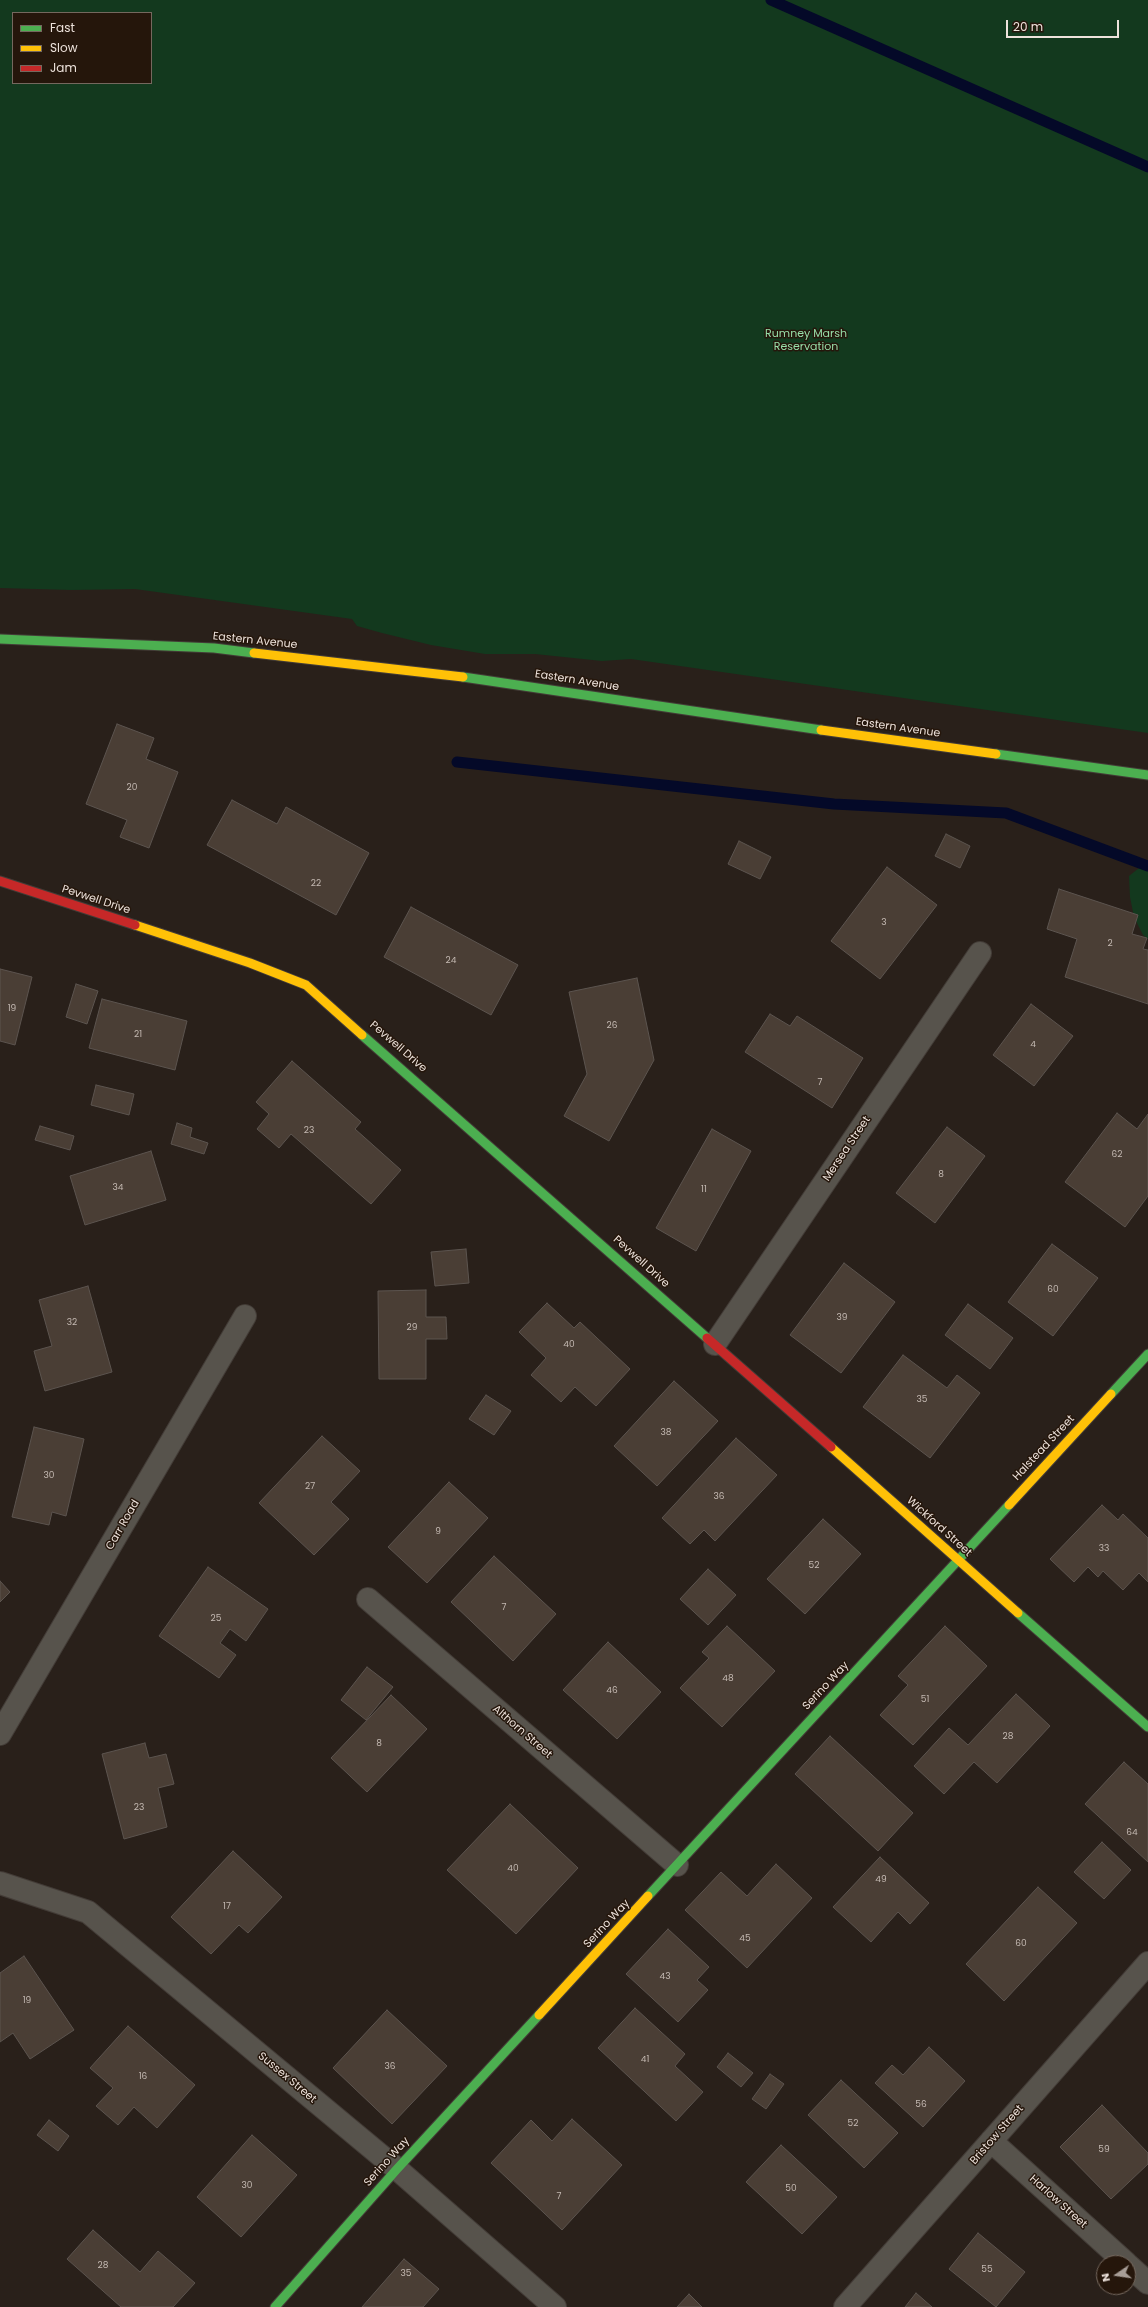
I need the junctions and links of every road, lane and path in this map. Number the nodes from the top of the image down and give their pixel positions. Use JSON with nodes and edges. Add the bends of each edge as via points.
{"nodes":[{"id":1,"x":0,"y":639,"type":"edge"},
{"id":2,"x":1148,"y":775,"type":"edge"},
{"id":3,"x":0,"y":881,"type":"edge"},
{"id":4,"x":980,"y":954,"type":"dead end"},
{"id":5,"x":245,"y":1316,"type":"dead end"},
{"id":6,"x":715,"y":1344,"type":"junction"},
{"id":7,"x":1148,"y":1354,"type":"edge"},
{"id":8,"x":958,"y":1560,"type":"junction"},
{"id":9,"x":368,"y":1599,"type":"dead end"},
{"id":10,"x":1148,"y":1728,"type":"edge"},
{"id":11,"x":0,"y":1734,"type":"edge"},
{"id":12,"x":677,"y":1865,"type":"junction"},
{"id":13,"x":0,"y":1883,"type":"edge"},
{"id":14,"x":1148,"y":1963,"type":"edge"},
{"id":15,"x":991,"y":2141,"type":"junction"},
{"id":16,"x":397,"y":2169,"type":"junction"},
{"id":17,"x":1117,"y":2255,"type":"edge"},
{"id":18,"x":1136,"y":2272,"type":"edge"},
{"id":19,"x":1148,"y":2283,"type":"edge"},
{"id":20,"x":275,"y":2307,"type":"edge"},
{"id":21,"x":555,"y":2307,"type":"edge"},
{"id":22,"x":846,"y":2307,"type":"edge"}],
"edges":[{"from":1,"to":2,"type":"street","name":"Eastern Avenue","via":[[214,648],[490,680],[758,721]]},
{"from":3,"to":6,"type":"street","name":"Pevwell Drive","via":[[250,963],[306,984]]},
{"from":4,"to":6,"type":"street","name":"Mersea Street"},
{"from":5,"to":11,"type":"street","name":"Carr Road"},
{"from":6,"to":8,"type":"street","name":"Wickford Street"},
{"from":7,"to":8,"type":"street","name":"Halstead Street"},
{"from":8,"to":10,"type":"street","name":"Wickford Street"},
{"from":8,"to":12,"type":"street","name":"Serino Way"},
{"from":9,"to":12,"type":"street","name":"Althorn Street"},
{"from":12,"to":16,"type":"street","name":"Serino Way"},
{"from":13,"to":16,"type":"street","name":"Sussex Street","via":[[88,1912]]},
{"from":14,"to":15,"type":"street","name":"Bristow Street"},
{"from":15,"to":17,"type":"street","name":"Harlow Street"},
{"from":15,"to":22,"type":"street","name":"Bristow Street"},
{"from":16,"to":20,"type":"street","name":"Serino Way"},
{"from":16,"to":21,"type":"street","name":"Sussex Street"},
{"from":18,"to":19,"type":"street","name":"Harlow Street"}]}
